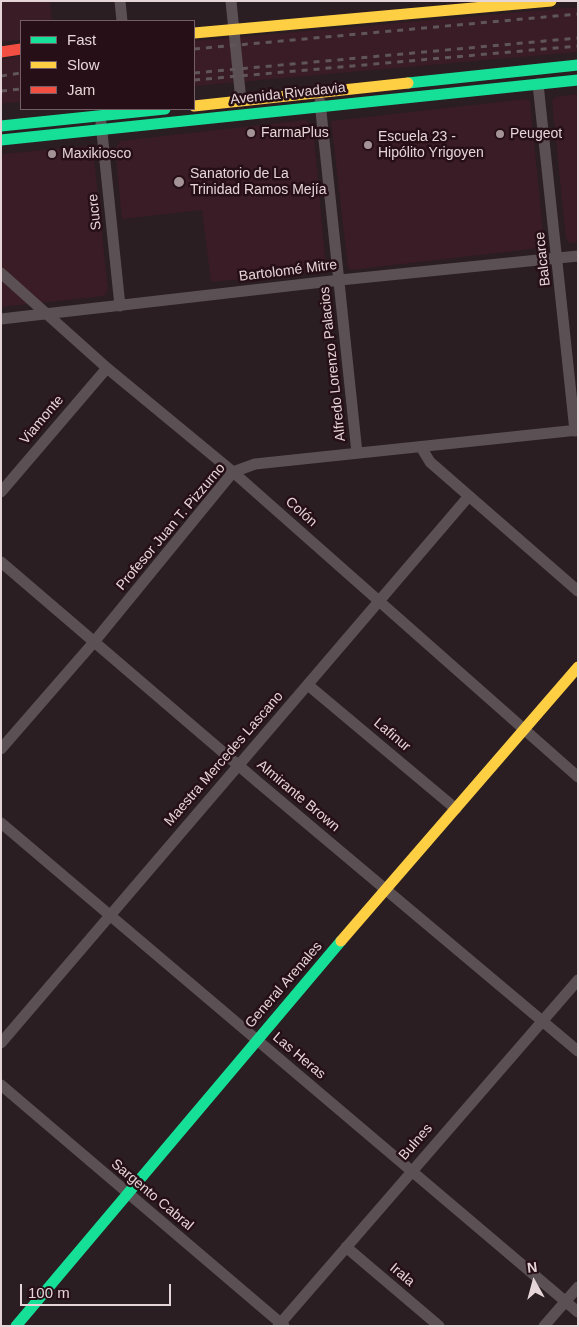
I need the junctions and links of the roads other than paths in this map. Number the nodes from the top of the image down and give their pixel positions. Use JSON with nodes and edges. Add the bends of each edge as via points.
{"nodes":[{"id":1,"x":120,"y":1,"type":"edge"},
{"id":2,"x":231,"y":1,"type":"edge"},
{"id":3,"x":551,"y":1,"type":"edge"},
{"id":4,"x":122,"y":20,"type":"edge"},
{"id":5,"x":233,"y":30,"type":"junction"},
{"id":6,"x":195,"y":34,"type":"edge"},
{"id":7,"x":20,"y":49,"type":"edge"},
{"id":8,"x":1,"y":52,"type":"edge"},
{"id":9,"x":578,"y":65,"type":"edge"},
{"id":10,"x":578,"y":80,"type":"edge"},
{"id":11,"x":538,"y":84,"type":"junction"},
{"id":12,"x":319,"y":92,"type":"junction"},
{"id":13,"x":241,"y":101,"type":"junction"},
{"id":14,"x":320,"y":105,"type":"junction"},
{"id":15,"x":195,"y":106,"type":"edge"},
{"id":16,"x":156,"y":110,"type":"edge"},
{"id":17,"x":100,"y":116,"type":"junction"},
{"id":18,"x":1,"y":126,"type":"edge"},
{"id":19,"x":101,"y":128,"type":"junction"},
{"id":20,"x":1,"y":140,"type":"edge"},
{"id":21,"x":578,"y":256,"type":"edge"},
{"id":22,"x":558,"y":258,"type":"junction"},
{"id":23,"x":1,"y":273,"type":"edge"},
{"id":24,"x":340,"y":280,"type":"junction"},
{"id":25,"x":120,"y":306,"type":"junction"},
{"id":26,"x":47,"y":314,"type":"junction"},
{"id":27,"x":1,"y":319,"type":"edge"},
{"id":28,"x":107,"y":368,"type":"junction"},
{"id":29,"x":576,"y":431,"type":"edge"},
{"id":30,"x":421,"y":447,"type":"junction"},
{"id":31,"x":357,"y":453,"type":"junction"},
{"id":32,"x":233,"y":472,"type":"junction"},
{"id":33,"x":1,"y":492,"type":"edge"},
{"id":34,"x":469,"y":496,"type":"junction"},
{"id":35,"x":1,"y":562,"type":"edge"},
{"id":36,"x":578,"y":591,"type":"edge"},
{"id":37,"x":379,"y":602,"type":"junction"},
{"id":38,"x":94,"y":642,"type":"junction"},
{"id":39,"x":578,"y":667,"type":"edge"},
{"id":40,"x":308,"y":684,"type":"junction"},
{"id":41,"x":525,"y":729,"type":"junction"},
{"id":42,"x":1,"y":749,"type":"edge"},
{"id":43,"x":238,"y":765,"type":"junction"},
{"id":44,"x":578,"y":777,"type":"edge"},
{"id":45,"x":456,"y":809,"type":"junction"},
{"id":46,"x":1,"y":823,"type":"edge"},
{"id":47,"x":386,"y":889,"type":"junction"},
{"id":48,"x":109,"y":916,"type":"junction"},
{"id":49,"x":578,"y":980,"type":"edge"},
{"id":50,"x":542,"y":1021,"type":"junction"},
{"id":51,"x":256,"y":1040,"type":"junction"},
{"id":52,"x":1,"y":1043,"type":"edge"},
{"id":53,"x":578,"y":1050,"type":"edge"},
{"id":54,"x":1,"y":1085,"type":"edge"},
{"id":55,"x":411,"y":1170,"type":"junction"},
{"id":56,"x":126,"y":1193,"type":"junction"},
{"id":57,"x":346,"y":1247,"type":"junction"},
{"id":58,"x":578,"y":1286,"type":"edge"},
{"id":59,"x":565,"y":1301,"type":"junction"},
{"id":60,"x":578,"y":1312,"type":"edge"},
{"id":61,"x":281,"y":1325,"type":"edge"},
{"id":62,"x":16,"y":1326,"type":"edge"},
{"id":63,"x":439,"y":1326,"type":"edge"},
{"id":64,"x":544,"y":1326,"type":"edge"}],
"edges":[{"from":1,"to":4,"type":"street"},
{"from":2,"to":5,"type":"street"},
{"from":3,"to":5,"type":"main road"},
{"from":5,"to":6,"type":"main road"},
{"from":5,"to":13,"type":"street"},
{"from":7,"to":8,"type":"main road"},
{"from":9,"to":12,"type":"main road","name":"Avenida Rivadavia"},
{"from":10,"to":11,"type":"main road","name":"Avenida Rivadavia"},
{"from":11,"to":14,"type":"main road","name":"Avenida Rivadavia"},
{"from":11,"to":22,"type":"street","name":"Balcarce"},
{"from":12,"to":13,"type":"main road","name":"Avenida Rivadavia"},
{"from":12,"to":14,"type":"street","name":"Alfredo Lorenzo Palacios"},
{"from":13,"to":15,"type":"main road","name":"Avenida Rivadavia"},
{"from":14,"to":19,"type":"main road","name":"Avenida Rivadavia"},
{"from":14,"to":24,"type":"street","name":"Alfredo Lorenzo Palacios"},
{"from":16,"to":17,"type":"main road"},
{"from":17,"to":18,"type":"main road"},
{"from":17,"to":19,"type":"street","name":"Sucre"},
{"from":19,"to":20,"type":"main road","name":"Avenida Rivadavia"},
{"from":19,"to":25,"type":"street","name":"Sucre"},
{"from":21,"to":22,"type":"street","name":"Bartolomé Mitre"},
{"from":22,"to":24,"type":"street","name":"Bartolomé Mitre"},
{"from":22,"to":29,"type":"street","name":"Balcarce"},
{"from":23,"to":26,"type":"street","name":"Colón"},
{"from":24,"to":25,"type":"street","name":"Bartolomé Mitre"},
{"from":24,"to":31,"type":"street","name":"Alfredo Lorenzo Palacios"},
{"from":25,"to":26,"type":"street","name":"Bartolomé Mitre"},
{"from":26,"to":27,"type":"street","name":"Bartolomé Mitre"},
{"from":26,"to":28,"type":"street","name":"Colón"},
{"from":28,"to":32,"type":"street","name":"Colón"},
{"from":28,"to":33,"type":"street","name":"Viamonte"},
{"from":29,"to":30,"type":"street","name":"Profesor Juan T. Pizzurno"},
{"from":30,"to":31,"type":"street","name":"Profesor Juan T. Pizzurno"},
{"from":30,"to":34,"type":"street","via":[[430,462]]},
{"from":31,"to":32,"type":"street","name":"Profesor Juan T. Pizzurno","via":[[255,464]]},
{"from":32,"to":37,"type":"street","name":"Colón"},
{"from":32,"to":38,"type":"street","name":"Profesor Juan T. Pizzurno"},
{"from":34,"to":36,"type":"street"},
{"from":34,"to":37,"type":"street","name":"Maestra Mercedes Lascano"},
{"from":35,"to":38,"type":"street","name":"Almirante Brown"},
{"from":37,"to":40,"type":"street","name":"Maestra Mercedes Lascano"},
{"from":37,"to":41,"type":"street","name":"Colón"},
{"from":38,"to":42,"type":"street","name":"Profesor Juan T. Pizzurno"},
{"from":38,"to":43,"type":"street","name":"Almirante Brown"},
{"from":39,"to":41,"type":"main road","name":"General Arenales"},
{"from":40,"to":43,"type":"street","name":"Maestra Mercedes Lascano"},
{"from":40,"to":45,"type":"street","name":"Lafinur"},
{"from":41,"to":44,"type":"street","name":"Colón"},
{"from":41,"to":45,"type":"main road","name":"General Arenales"},
{"from":43,"to":47,"type":"street","name":"Almirante Brown"},
{"from":43,"to":48,"type":"street","name":"Maestra Mercedes Lascano"},
{"from":45,"to":47,"type":"main road","name":"General Arenales"},
{"from":46,"to":48,"type":"street","name":"Las Heras"},
{"from":47,"to":50,"type":"street","name":"Almirante Brown"},
{"from":47,"to":51,"type":"main road","name":"General Arenales"},
{"from":48,"to":51,"type":"street","name":"Las Heras"},
{"from":48,"to":52,"type":"street","name":"Maestra Mercedes Lascano"},
{"from":49,"to":50,"type":"street","name":"Bulnes"},
{"from":50,"to":53,"type":"street","name":"Almirante Brown"},
{"from":50,"to":55,"type":"street","name":"Bulnes"},
{"from":51,"to":55,"type":"street","name":"Las Heras"},
{"from":51,"to":56,"type":"main road","name":"General Arenales"},
{"from":54,"to":56,"type":"street","name":"Sargento Cabral"},
{"from":55,"to":57,"type":"street","name":"Bulnes"},
{"from":55,"to":59,"type":"street","name":"Las Heras"},
{"from":56,"to":61,"type":"street","name":"Sargento Cabral"},
{"from":56,"to":62,"type":"main road","name":"General Arenales"},
{"from":57,"to":61,"type":"street","name":"Bulnes"},
{"from":57,"to":63,"type":"street","name":"Irala"},
{"from":58,"to":59,"type":"street"},
{"from":59,"to":60,"type":"street","name":"Las Heras"},
{"from":59,"to":64,"type":"street"}]}
